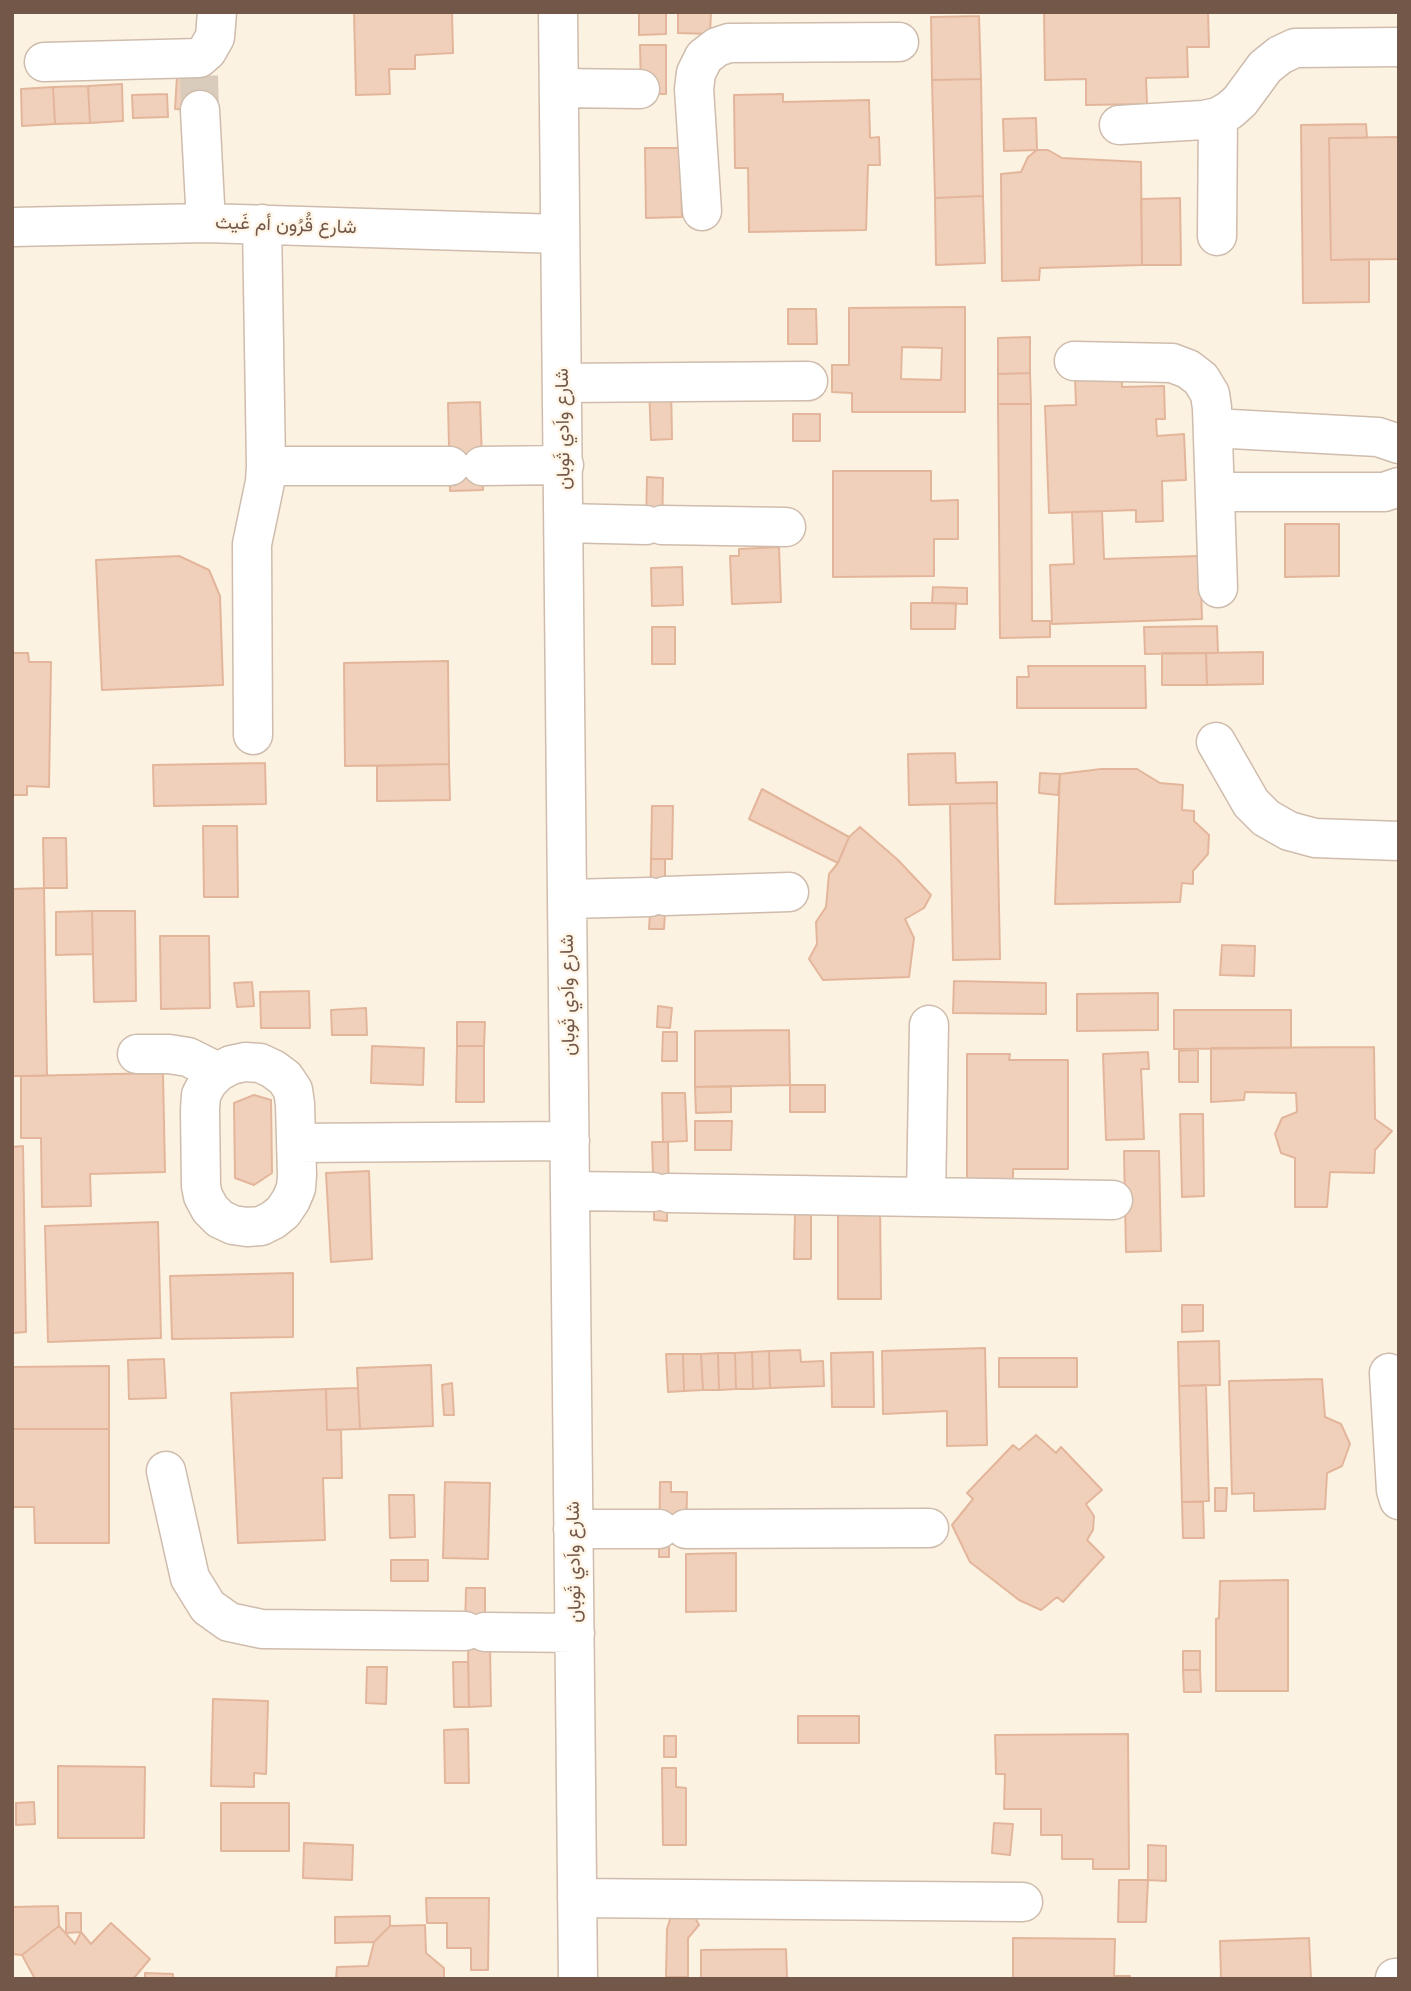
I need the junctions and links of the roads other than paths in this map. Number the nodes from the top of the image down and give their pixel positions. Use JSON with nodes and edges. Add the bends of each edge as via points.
{"nodes":[{"id":1,"x":217,"y":12,"type":"edge"},
{"id":2,"x":558,"y":12,"type":"edge"},
{"id":3,"x":899,"y":42,"type":"dead end"},
{"id":4,"x":1399,"y":47,"type":"edge"},
{"id":5,"x":44,"y":62,"type":"dead end"},
{"id":6,"x":199,"y":82,"type":"junction"},
{"id":7,"x":559,"y":88,"type":"junction"},
{"id":8,"x":667,"y":89,"type":"junction"},
{"id":9,"x":1217,"y":117,"type":"junction"},
{"id":10,"x":1119,"y":125,"type":"dead end"},
{"id":11,"x":702,"y":211,"type":"dead end"},
{"id":12,"x":206,"y":223,"type":"junction"},
{"id":13,"x":262,"y":225,"type":"junction"},
{"id":14,"x":12,"y":227,"type":"edge"},
{"id":15,"x":561,"y":234,"type":"junction"},
{"id":16,"x":1217,"y":236,"type":"dead end"},
{"id":17,"x":1074,"y":361,"type":"dead end"},
{"id":18,"x":807,"y":381,"type":"dead end"},
{"id":19,"x":562,"y":383,"type":"junction"},
{"id":20,"x":1213,"y":428,"type":"junction"},
{"id":21,"x":1399,"y":443,"type":"edge"},
{"id":22,"x":266,"y":466,"type":"junction"},
{"id":23,"x":564,"y":466,"type":"junction"},
{"id":24,"x":1399,"y":487,"type":"edge"},
{"id":25,"x":1215,"y":492,"type":"junction"},
{"id":26,"x":564,"y":523,"type":"junction"},
{"id":27,"x":786,"y":527,"type":"dead end"},
{"id":28,"x":1218,"y":589,"type":"dead end"},
{"id":29,"x":253,"y":735,"type":"dead end"},
{"id":30,"x":1216,"y":742,"type":"dead end"},
{"id":31,"x":1399,"y":841,"type":"edge"},
{"id":32,"x":789,"y":892,"type":"dead end"},
{"id":33,"x":567,"y":899,"type":"junction"},
{"id":34,"x":929,"y":1025,"type":"dead end"},
{"id":35,"x":136,"y":1054,"type":"dead end"},
{"id":36,"x":218,"y":1072,"type":"junction"},
{"id":37,"x":570,"y":1141,"type":"junction"},
{"id":38,"x":296,"y":1143,"type":"junction"},
{"id":39,"x":570,"y":1191,"type":"junction"},
{"id":40,"x":926,"y":1197,"type":"junction"},
{"id":41,"x":1113,"y":1200,"type":"dead end"},
{"id":42,"x":1389,"y":1373,"type":"dead end"},
{"id":43,"x":166,"y":1471,"type":"dead end"},
{"id":44,"x":1399,"y":1500,"type":"edge"},
{"id":45,"x":929,"y":1528,"type":"dead end"},
{"id":46,"x":573,"y":1529,"type":"junction"},
{"id":47,"x":575,"y":1633,"type":"junction"},
{"id":48,"x":577,"y":1898,"type":"junction"},
{"id":49,"x":1023,"y":1902,"type":"dead end"},
{"id":50,"x":578,"y":1979,"type":"edge"}],
"edges":[{"from":1,"to":6,"type":"street","via":[[215,37]]},
{"from":2,"to":7,"type":"street","name":"شارع واَدي ثَوبان"},
{"from":3,"to":8,"type":"street","via":[[729,43],[717,47],[704,57],[696,72]]},
{"from":4,"to":9,"type":"street","via":[[1295,48],[1265,67],[1240,101]]},
{"from":5,"to":6,"type":"street"},
{"from":6,"to":12,"type":"street"},
{"from":7,"to":8,"type":"street"},
{"from":7,"to":15,"type":"street","name":"شارع واَدي ثَوبان"},
{"from":8,"to":11,"type":"street"},
{"from":9,"to":10,"type":"street"},
{"from":9,"to":16,"type":"street"},
{"from":12,"to":13,"type":"street","name":"شارع قُرُون أم غَيث"},
{"from":12,"to":14,"type":"street","name":"شارع قُرُون أم غَيث"},
{"from":13,"to":15,"type":"street","name":"شارع قُرُون أم غَيث"},
{"from":13,"to":22,"type":"street"},
{"from":15,"to":19,"type":"street","name":"شارع واَدي ثَوبان"},
{"from":17,"to":20,"type":"street","via":[[1172,363],[1188,369],[1210,394]]},
{"from":18,"to":19,"type":"street"},
{"from":19,"to":23,"type":"street","name":"شارع واَدي ثَوبان"},
{"from":20,"to":21,"type":"street","via":[[1378,437]]},
{"from":20,"to":25,"type":"street"},
{"from":22,"to":23,"type":"street"},
{"from":22,"to":29,"type":"street","via":[[252,544]]},
{"from":23,"to":26,"type":"street","name":"شارع واَدي ثَوبان"},
{"from":24,"to":25,"type":"street","via":[[1384,492]]},
{"from":25,"to":28,"type":"street"},
{"from":26,"to":27,"type":"street"},
{"from":26,"to":33,"type":"street","name":"شارع واَدي ثَوبان"},
{"from":30,"to":31,"type":"street","via":[[1251,803],[1289,831],[1315,838]]},
{"from":32,"to":33,"type":"street"},
{"from":33,"to":37,"type":"street","name":"شارع واَدي ثَوبان"},
{"from":34,"to":40,"type":"street"},
{"from":35,"to":36,"type":"street","via":[[188,1058]]},
{"from":36,"to":38,"type":"street","via":[[245,1062],[260,1063],[285,1078],[293,1090]]},
{"from":36,"to":38,"type":"street","via":[[201,1095],[201,1185],[210,1209],[220,1219],[233,1225],[261,1226],[284,1212],[296,1188]]},
{"from":37,"to":38,"type":"street"},
{"from":37,"to":39,"type":"street","name":"شارع واَدي ثَوبان"},
{"from":39,"to":40,"type":"street"},
{"from":39,"to":46,"type":"street","name":"شارع واَدي ثَوبان"},
{"from":40,"to":41,"type":"street"},
{"from":42,"to":44,"type":"street"},
{"from":43,"to":47,"type":"street","via":[[190,1578],[208,1607],[229,1622],[262,1629]]},
{"from":45,"to":46,"type":"street"},
{"from":46,"to":47,"type":"street","name":"شارع واَدي ثَوبان"},
{"from":47,"to":48,"type":"street","name":"شارع واَدي ثَوبان"},
{"from":48,"to":49,"type":"street"},
{"from":48,"to":50,"type":"street","name":"شارع واَدي ثَوبان"}]}
